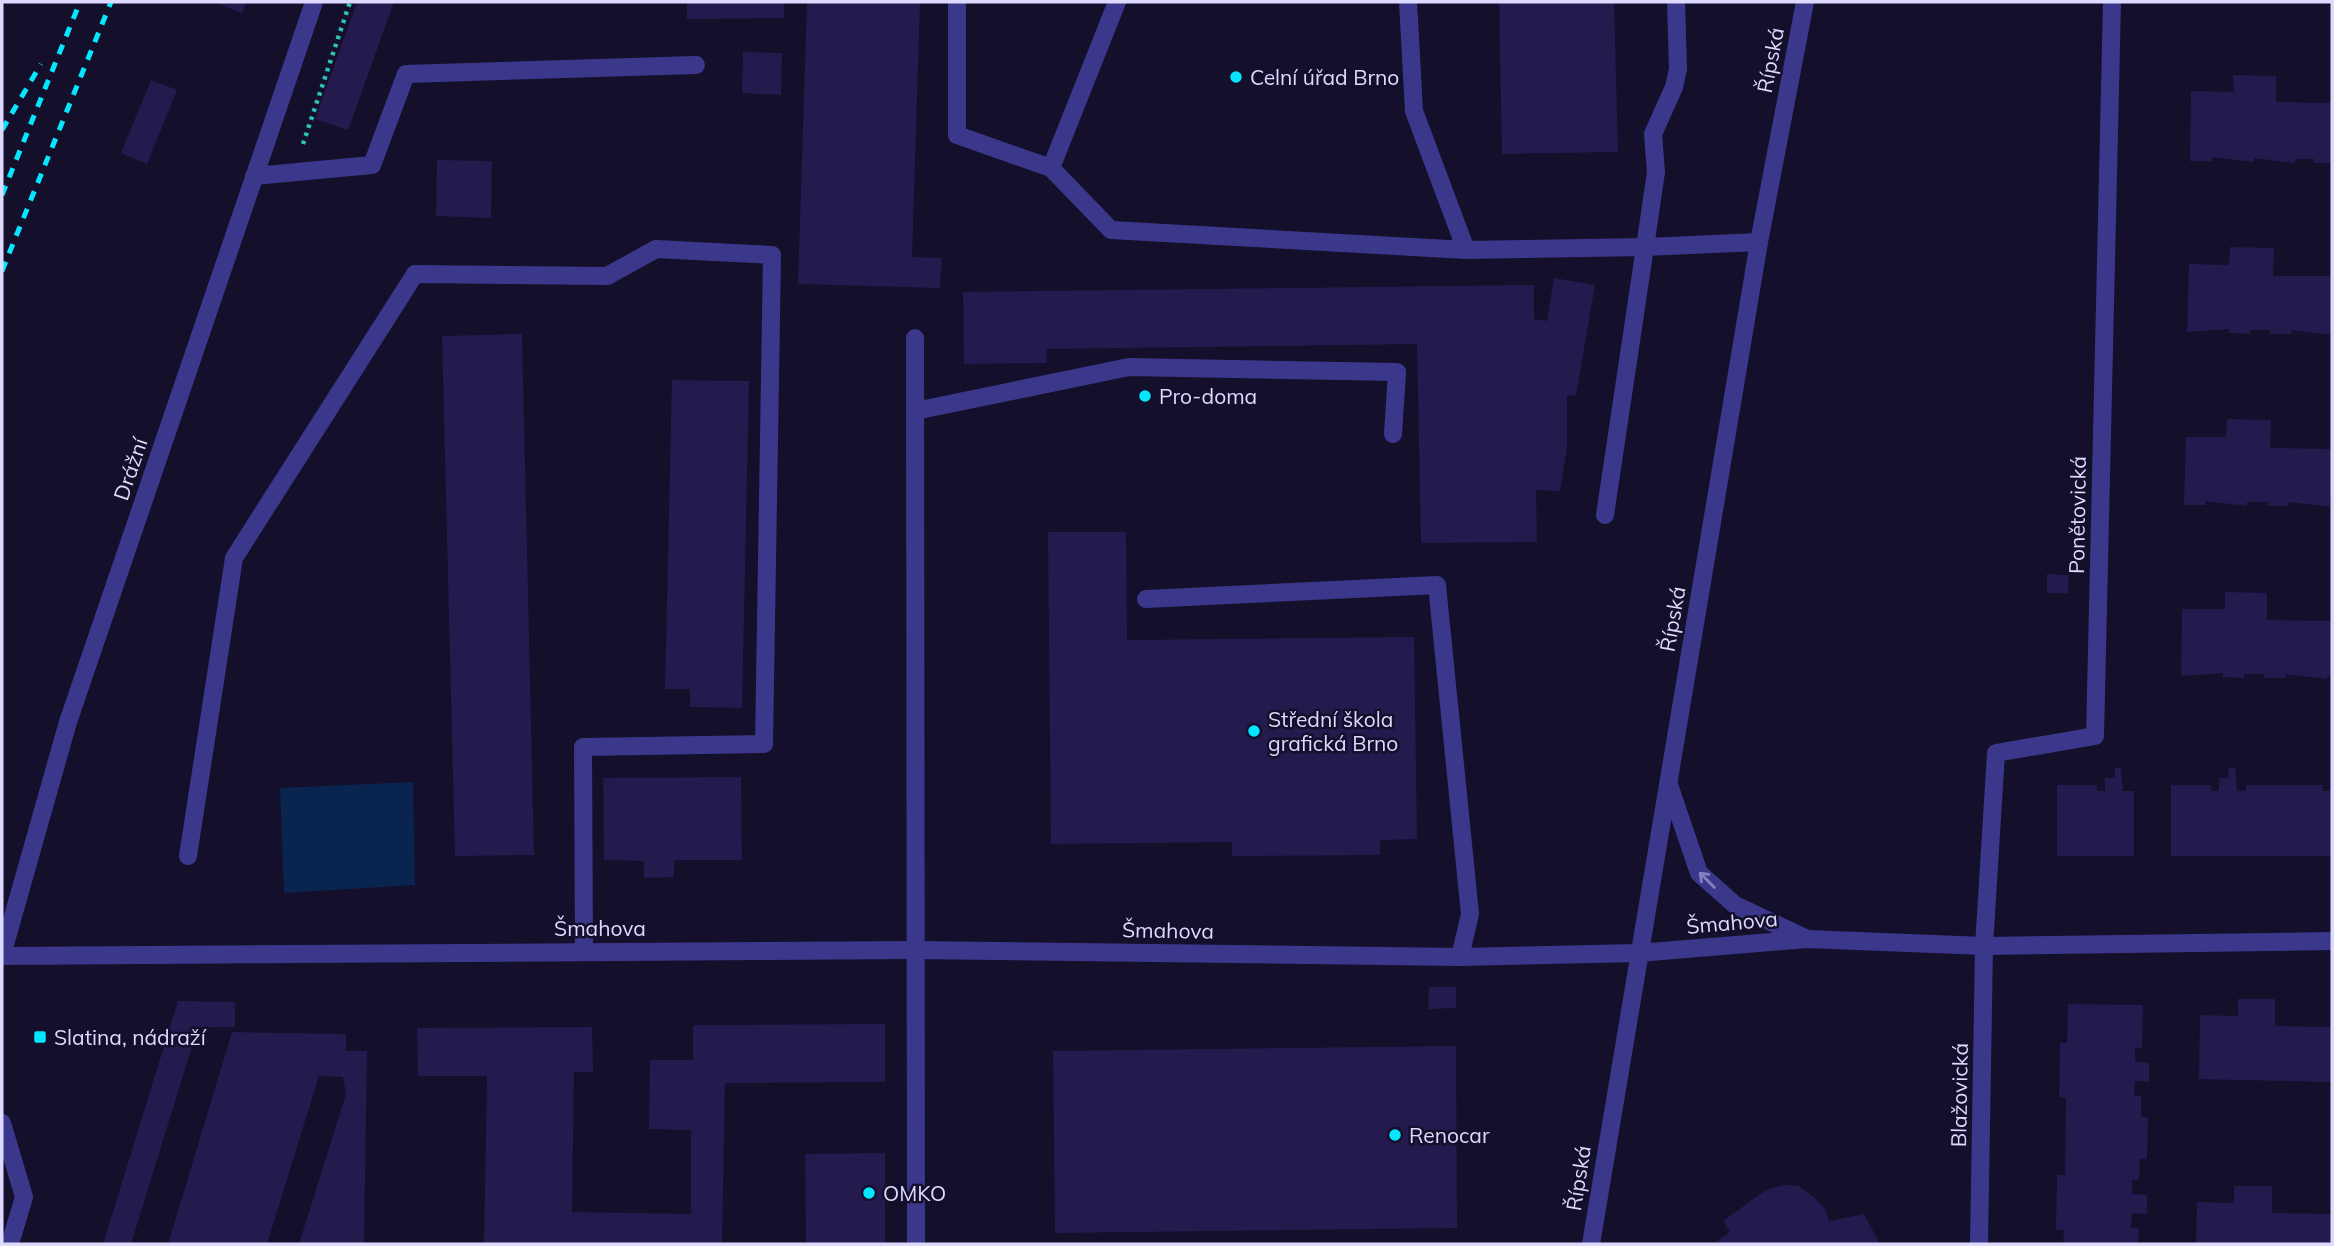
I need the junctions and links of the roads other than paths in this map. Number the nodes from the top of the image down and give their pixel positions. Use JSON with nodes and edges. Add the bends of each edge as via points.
{"nodes":[{"id":1,"x":314,"y":2,"type":"edge"},
{"id":2,"x":957,"y":2,"type":"edge"},
{"id":3,"x":1117,"y":2,"type":"edge"},
{"id":4,"x":1408,"y":2,"type":"edge"},
{"id":5,"x":1676,"y":2,"type":"edge"},
{"id":6,"x":1805,"y":2,"type":"edge"},
{"id":7,"x":2112,"y":2,"type":"edge"},
{"id":8,"x":696,"y":65,"type":"dead end"},
{"id":9,"x":1051,"y":168,"type":"junction"},
{"id":10,"x":254,"y":176,"type":"junction"},
{"id":11,"x":1759,"y":242,"type":"junction"},
{"id":12,"x":1645,"y":247,"type":"junction"},
{"id":13,"x":1466,"y":250,"type":"junction"},
{"id":14,"x":915,"y":338,"type":"dead end"},
{"id":15,"x":915,"y":411,"type":"junction"},
{"id":16,"x":1393,"y":434,"type":"dead end"},
{"id":17,"x":1605,"y":515,"type":"dead end"},
{"id":18,"x":1146,"y":599,"type":"dead end"},
{"id":19,"x":1668,"y":781,"type":"junction"},
{"id":20,"x":188,"y":856,"type":"dead end"},
{"id":21,"x":1807,"y":939,"type":"junction"},
{"id":22,"x":2332,"y":941,"type":"edge"},
{"id":23,"x":1984,"y":946,"type":"junction"},
{"id":24,"x":914,"y":950,"type":"junction"},
{"id":25,"x":584,"y":951,"type":"junction"},
{"id":26,"x":1638,"y":953,"type":"junction"},
{"id":27,"x":2,"y":956,"type":"edge"},
{"id":28,"x":1460,"y":957,"type":"junction"},
{"id":29,"x":2,"y":1123,"type":"edge"},
{"id":30,"x":10,"y":1244,"type":"edge"},
{"id":31,"x":916,"y":1244,"type":"edge"},
{"id":32,"x":1591,"y":1244,"type":"edge"},
{"id":33,"x":1979,"y":1244,"type":"edge"}],
"edges":[{"from":1,"to":10,"type":"street","name":"Drážní"},
{"from":2,"to":9,"type":"street","via":[[957,135]]},
{"from":3,"to":9,"type":"street"},
{"from":4,"to":13,"type":"street","via":[[1414,111]]},
{"from":5,"to":12,"type":"street","via":[[1678,69],[1675,87],[1653,134],[1656,172]]},
{"from":6,"to":11,"type":"street","name":"Řípská"},
{"from":7,"to":23,"type":"street","name":"Ponětovická","via":[[2095,736],[1996,753]]},
{"from":8,"to":10,"type":"street","via":[[406,74],[372,165]]},
{"from":9,"to":13,"type":"street","via":[[1111,230]]},
{"from":10,"to":27,"type":"street","name":"Drážní","via":[[68,722]]},
{"from":11,"to":12,"type":"street"},
{"from":11,"to":19,"type":"street","name":"Řípská"},
{"from":12,"to":13,"type":"street"},
{"from":12,"to":17,"type":"street"},
{"from":14,"to":15,"type":"street"},
{"from":15,"to":16,"type":"street","via":[[1129,367],[1397,372]]},
{"from":15,"to":24,"type":"street"},
{"from":18,"to":28,"type":"street","via":[[1437,585],[1470,914]]},
{"from":21,"to":19,"type":"street","one_way":true,"via":[[1735,905],[1699,873]]},
{"from":19,"to":26,"type":"street","name":"Řípská"},
{"from":20,"to":25,"type":"street","via":[[234,558],[415,274],[607,276],[656,249],[772,255],[764,744],[583,747]]},
{"from":21,"to":23,"type":"street","name":"Šmahova"},
{"from":21,"to":26,"type":"street","name":"Šmahova"},
{"from":22,"to":23,"type":"street","name":"Šmahova"},
{"from":23,"to":33,"type":"street","name":"Blažovická"},
{"from":24,"to":25,"type":"street","name":"Šmahova"},
{"from":24,"to":28,"type":"street","name":"Šmahova"},
{"from":24,"to":31,"type":"street"},
{"from":25,"to":27,"type":"street","name":"Šmahova"},
{"from":26,"to":28,"type":"street","name":"Šmahova"},
{"from":26,"to":32,"type":"street","name":"Řípská"},
{"from":29,"to":30,"type":"street","via":[[24,1197]]}]}
